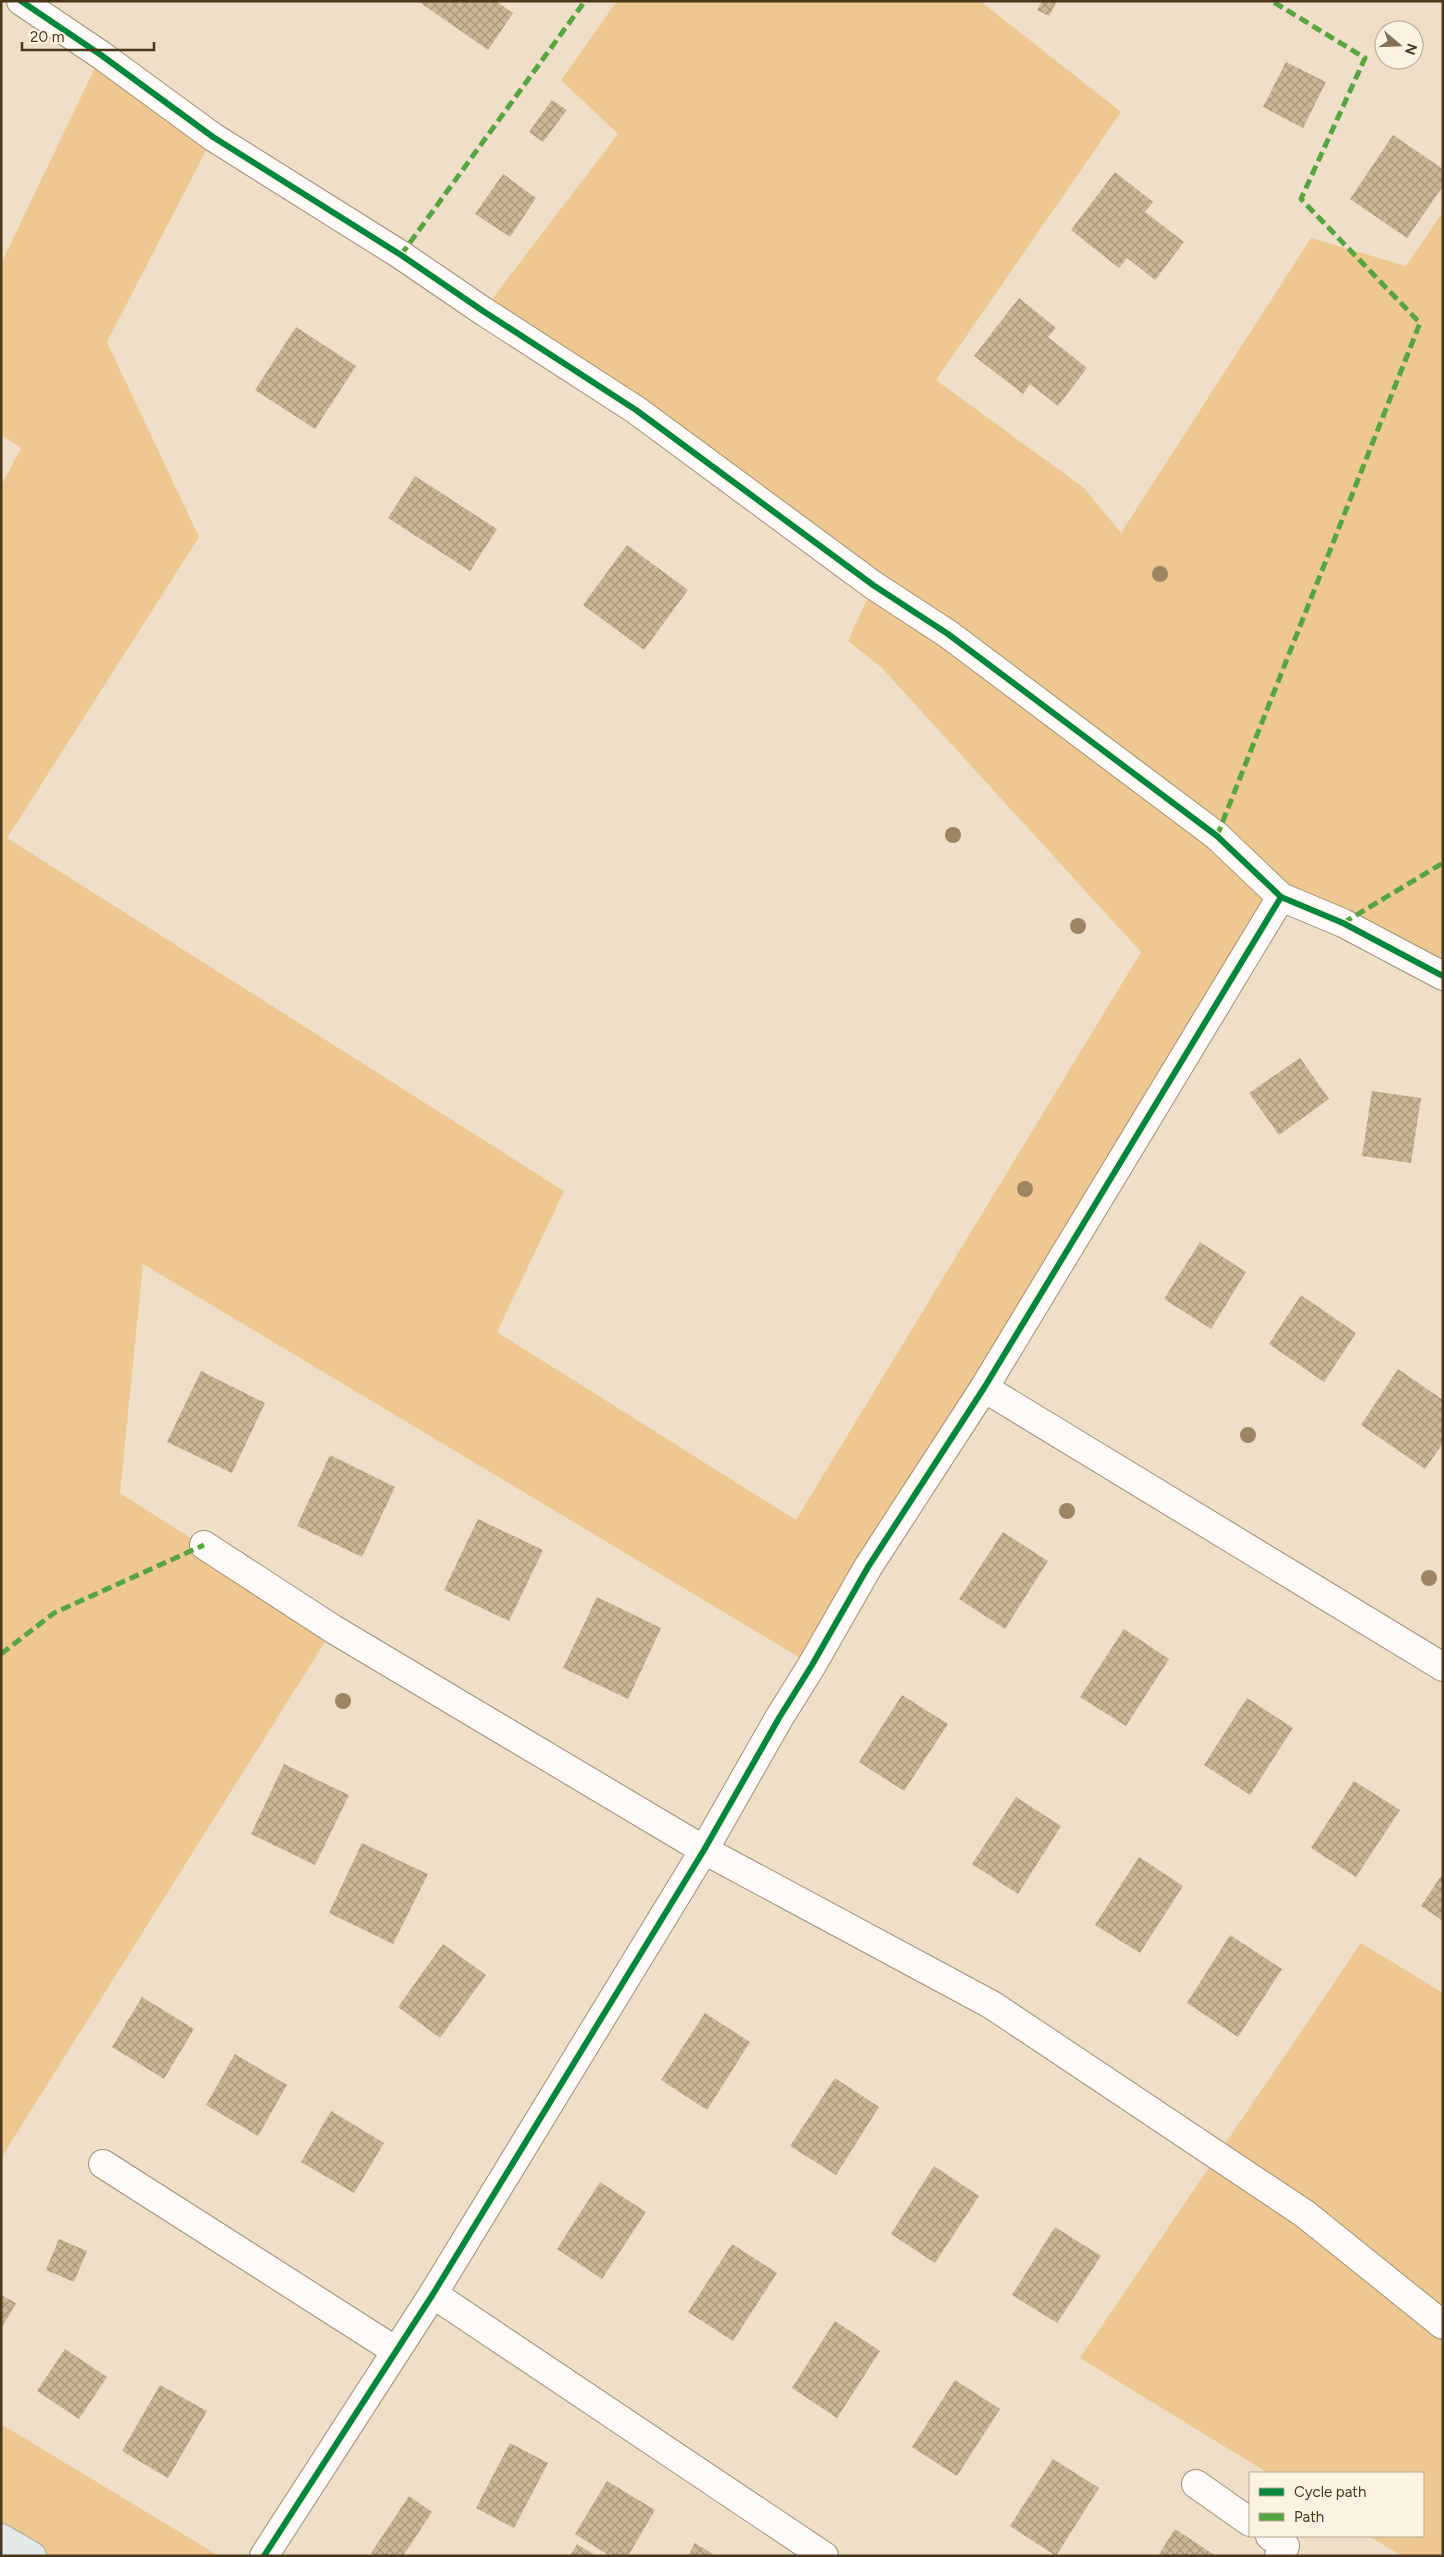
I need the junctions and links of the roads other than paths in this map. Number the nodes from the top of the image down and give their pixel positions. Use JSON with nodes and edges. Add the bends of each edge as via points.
{"nodes":[{"id":1,"x":21,"y":1,"type":"edge"},
{"id":2,"x":1281,"y":897,"type":"junction"},
{"id":3,"x":1443,"y":976,"type":"edge"},
{"id":4,"x":984,"y":1388,"type":"junction"},
{"id":5,"x":204,"y":1545,"type":"dead end"},
{"id":6,"x":1443,"y":1666,"type":"edge"},
{"id":7,"x":704,"y":1850,"type":"junction"},
{"id":8,"x":103,"y":2164,"type":"dead end"},
{"id":9,"x":433,"y":2294,"type":"junction"},
{"id":10,"x":1443,"y":2325,"type":"edge"},
{"id":11,"x":396,"y":2350,"type":"junction"},
{"id":12,"x":1196,"y":2484,"type":"dead end"},
{"id":13,"x":1249,"y":2521,"type":"edge"},
{"id":14,"x":1272,"y":2537,"type":"edge"},
{"id":15,"x":1,"y":2538,"type":"edge"},
{"id":16,"x":32,"y":2556,"type":"edge"},
{"id":17,"x":264,"y":2556,"type":"edge"},
{"id":18,"x":824,"y":2556,"type":"edge"},
{"id":19,"x":1279,"y":2556,"type":"edge"}],
"edges":[{"from":1,"to":2,"type":"street","via":[[213,137],[401,255],[636,410],[873,585],[948,634],[1201,824]]},
{"from":2,"to":3,"type":"street","via":[[1343,923]]},
{"from":2,"to":4,"type":"street"},
{"from":4,"to":6,"type":"street"},
{"from":4,"to":7,"type":"street","via":[[868,1567]]},
{"from":5,"to":7,"type":"street","via":[[333,1629]]},
{"from":7,"to":9,"type":"street"},
{"from":7,"to":10,"type":"street","via":[[992,2005],[1305,2214]]},
{"from":8,"to":11,"type":"street"},
{"from":9,"to":11,"type":"street"},
{"from":9,"to":18,"type":"street"},
{"from":11,"to":17,"type":"street"},
{"from":12,"to":13,"type":"street"},
{"from":14,"to":19,"type":"street","via":[[1285,2546]]},
{"from":15,"to":16,"type":"main road"}]}
